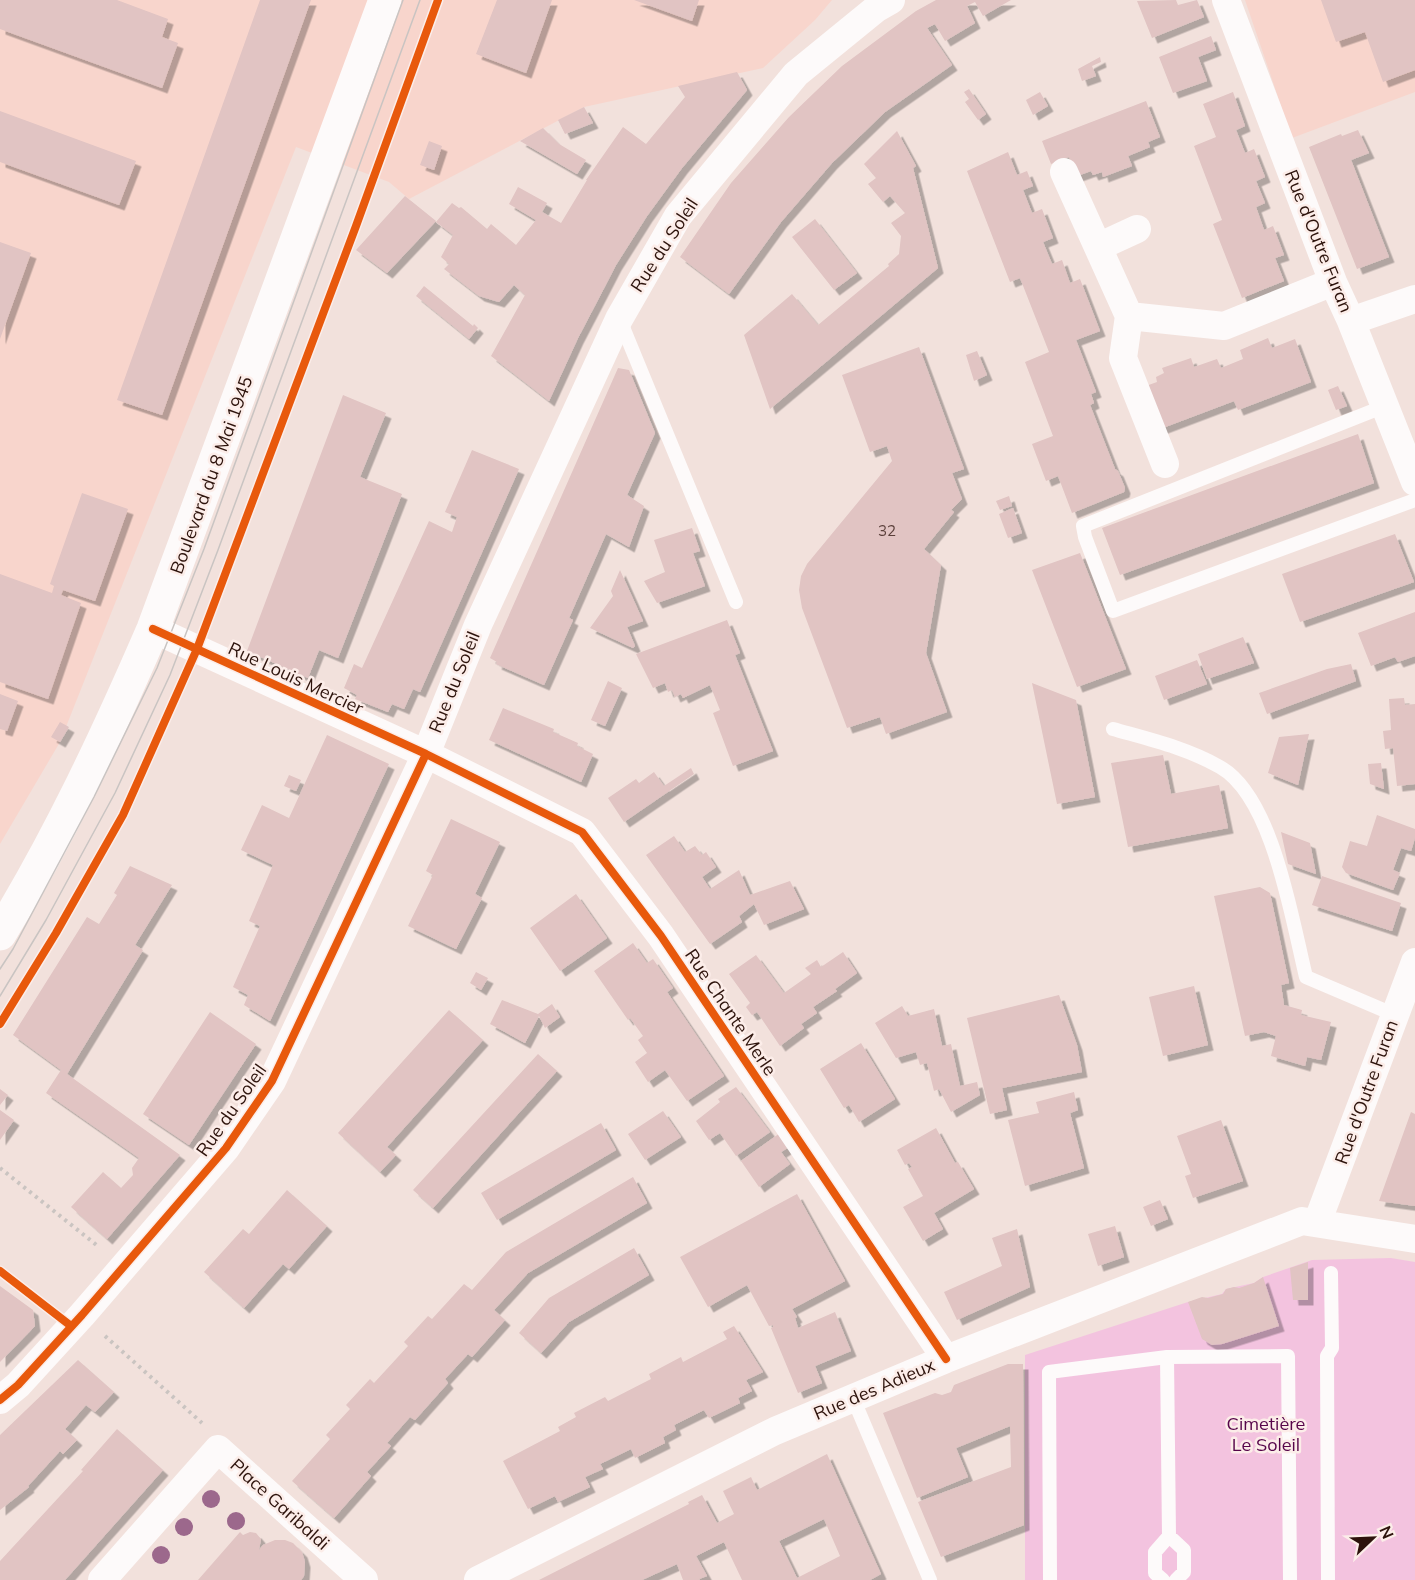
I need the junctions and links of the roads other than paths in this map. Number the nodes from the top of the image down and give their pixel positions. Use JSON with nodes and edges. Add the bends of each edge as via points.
{"nodes":[{"id":1,"x":385,"y":0,"type":"edge"},
{"id":2,"x":891,"y":0,"type":"edge"},
{"id":3,"x":1226,"y":0,"type":"edge"},
{"id":4,"x":1064,"y":172,"type":"dead end"},
{"id":5,"x":1137,"y":229,"type":"dead end"},
{"id":6,"x":1098,"y":247,"type":"junction"},
{"id":7,"x":1334,"y":282,"type":"junction"},
{"id":8,"x":1415,"y":299,"type":"edge"},
{"id":9,"x":1129,"y":316,"type":"junction"},
{"id":10,"x":619,"y":318,"type":"junction"},
{"id":11,"x":1351,"y":321,"type":"junction"},
{"id":12,"x":1385,"y":406,"type":"junction"},
{"id":13,"x":1165,"y":464,"type":"dead end"},
{"id":14,"x":1415,"y":482,"type":"edge"},
{"id":15,"x":1415,"y":500,"type":"edge"},
{"id":16,"x":736,"y":602,"type":"dead end"},
{"id":17,"x":153,"y":629,"type":"junction"},
{"id":18,"x":1113,"y":729,"type":"dead end"},
{"id":19,"x":426,"y":754,"type":"junction"},
{"id":20,"x":0,"y":934,"type":"edge"},
{"id":21,"x":1415,"y":962,"type":"edge"},
{"id":22,"x":1395,"y":1014,"type":"junction"},
{"id":23,"x":1317,"y":1223,"type":"junction"},
{"id":24,"x":1415,"y":1239,"type":"edge"},
{"id":25,"x":1331,"y":1273,"type":"dead end"},
{"id":26,"x":1167,"y":1358,"type":"junction"},
{"id":27,"x":946,"y":1359,"type":"junction"},
{"id":28,"x":853,"y":1398,"type":"junction"},
{"id":29,"x":0,"y":1400,"type":"edge"},
{"id":30,"x":1169,"y":1536,"type":"junction"},
{"id":31,"x":102,"y":1580,"type":"edge"},
{"id":32,"x":364,"y":1580,"type":"edge"},
{"id":33,"x":477,"y":1580,"type":"edge"},
{"id":34,"x":930,"y":1580,"type":"edge"},
{"id":35,"x":1050,"y":1580,"type":"edge"},
{"id":36,"x":1163,"y":1580,"type":"edge"},
{"id":37,"x":1176,"y":1580,"type":"edge"},
{"id":38,"x":1290,"y":1580,"type":"edge"},
{"id":39,"x":1328,"y":1580,"type":"edge"}],
"edges":[{"from":1,"to":17,"type":"main road","name":"Boulevard du 8 Mai 1945"},
{"from":2,"to":10,"type":"street","name":"Rue du Soleil","via":[[796,74],[678,216]]},
{"from":3,"to":7,"type":"street","name":"Rue d'Outre Furan"},
{"from":4,"to":6,"type":"street"},
{"from":5,"to":6,"type":"street"},
{"from":6,"to":9,"type":"street"},
{"from":7,"to":9,"type":"street","via":[[1224,326]]},
{"from":7,"to":11,"type":"street","name":"Rue d'Outre Furan"},
{"from":8,"to":11,"type":"street"},
{"from":9,"to":13,"type":"street","via":[[1123,358]]},
{"from":10,"to":16,"type":"lane"},
{"from":10,"to":19,"type":"street","name":"Rue du Soleil","via":[[478,624]]},
{"from":11,"to":12,"type":"street","name":"Rue d'Outre Furan"},
{"from":12,"to":14,"type":"street","name":"Rue d'Outre Furan"},
{"from":12,"to":15,"type":"lane","via":[[1083,526],[1085,537],[1113,611]]},
{"from":17,"to":19,"type":"street","name":"Rue Louis Mercier"},
{"from":17,"to":20,"type":"main road","name":"Boulevard du 8 Mai 1945","via":[[58,833]]},
{"from":18,"to":22,"type":"lane","via":[[1168,744],[1221,767],[1245,788],[1265,826],[1306,977]]},
{"from":19,"to":27,"type":"street","name":"Rue Chante Merle","via":[[582,832],[661,936]]},
{"from":19,"to":29,"type":"street","name":"Rue du Soleil","via":[[272,1081],[226,1148],[18,1385]]},
{"from":21,"to":22,"type":"street","name":"Rue d'Outre Furan"},
{"from":22,"to":23,"type":"street","name":"Rue d'Outre Furan"},
{"from":23,"to":24,"type":"street","name":"Rue des Adieux"},
{"from":23,"to":27,"type":"street","name":"Rue des Adieux","via":[[1302,1221]]},
{"from":25,"to":39,"type":"lane","via":[[1332,1348],[1326,1356]]},
{"from":26,"to":30,"type":"lane"},
{"from":26,"to":35,"type":"lane","via":[[1049,1372]]},
{"from":26,"to":38,"type":"lane","via":[[1288,1356]]},
{"from":27,"to":28,"type":"street","name":"Rue des Adieux"},
{"from":28,"to":33,"type":"street","name":"Rue des Adieux","via":[[775,1431]]},
{"from":28,"to":34,"type":"lane"},
{"from":30,"to":36,"type":"lane","via":[[1155,1552],[1155,1573]]},
{"from":30,"to":37,"type":"lane","via":[[1184,1550],[1184,1572]]},
{"from":31,"to":32,"type":"street","name":"Place Garibaldi","via":[[218,1449]]}]}
